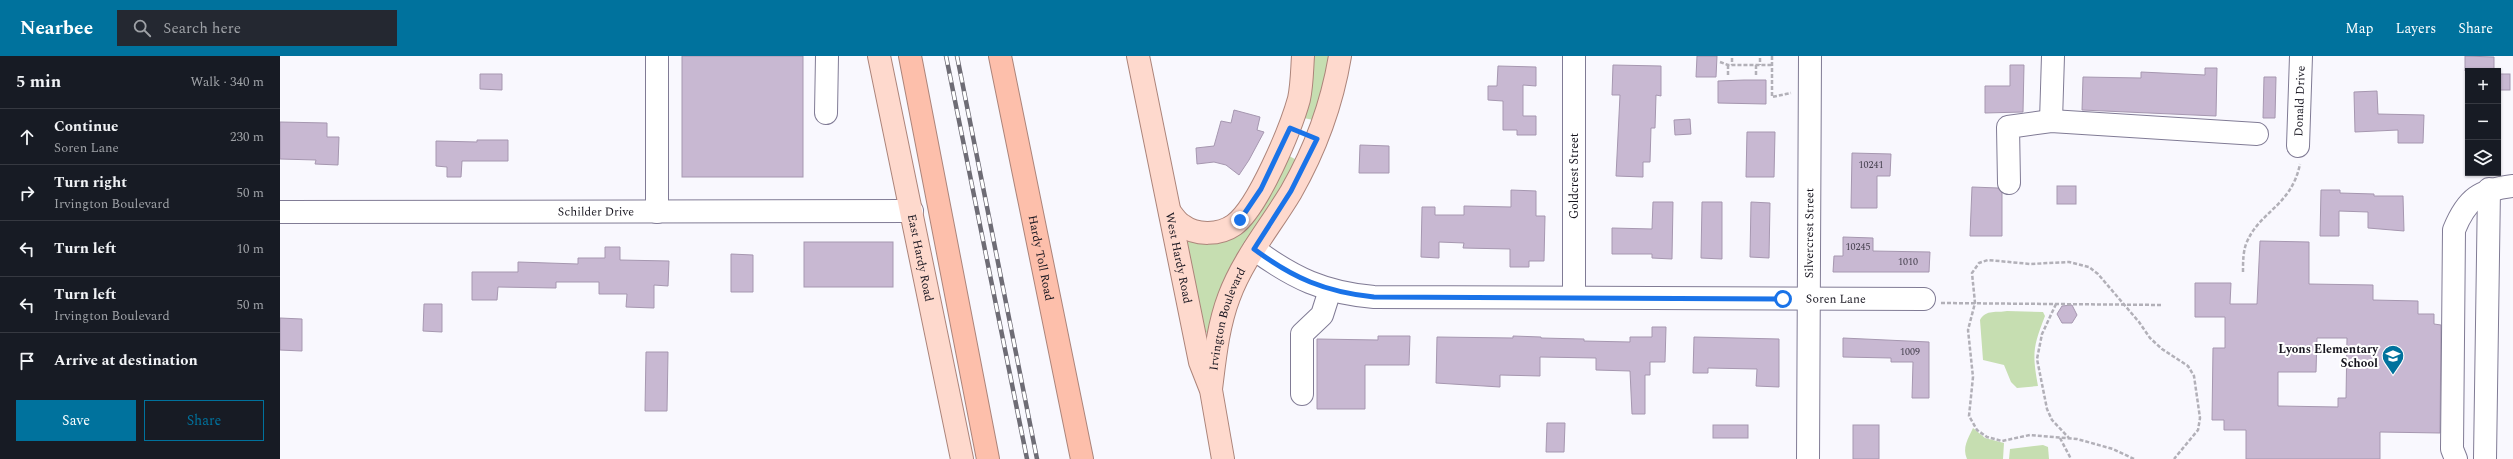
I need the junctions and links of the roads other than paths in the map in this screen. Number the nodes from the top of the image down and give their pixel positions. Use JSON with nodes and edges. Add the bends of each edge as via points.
{"nodes":[{"id":1,"x":657,"y":56,"type":"edge"},
{"id":2,"x":827,"y":56,"type":"edge"},
{"id":3,"x":879,"y":56,"type":"edge"},
{"id":4,"x":910,"y":56,"type":"edge"},
{"id":5,"x":1000,"y":56,"type":"edge"},
{"id":6,"x":1138,"y":56,"type":"edge"},
{"id":7,"x":1303,"y":56,"type":"edge"},
{"id":8,"x":1340,"y":56,"type":"edge"},
{"id":9,"x":1574,"y":56,"type":"edge"},
{"id":10,"x":1810,"y":56,"type":"edge"},
{"id":11,"x":2301,"y":56,"type":"edge"},
{"id":12,"x":2053,"y":60,"type":"edge"},
{"id":13,"x":826,"y":113,"type":"dead end"},
{"id":14,"x":2052,"y":121,"type":"junction"},
{"id":15,"x":1290,"y":128,"type":"junction"},
{"id":16,"x":2257,"y":134,"type":"dead end"},
{"id":17,"x":1317,"y":139,"type":"junction"},
{"id":18,"x":2298,"y":146,"type":"road end"},
{"id":19,"x":2009,"y":183,"type":"dead end"},
{"id":20,"x":2513,"y":186,"type":"edge"},
{"id":21,"x":2489,"y":188,"type":"junction"},
{"id":22,"x":912,"y":211,"type":"junction"},
{"id":23,"x":280,"y":212,"type":"edge"},
{"id":24,"x":657,"y":212,"type":"junction"},
{"id":25,"x":1170,"y":212,"type":"junction"},
{"id":26,"x":1254,"y":249,"type":"junction"},
{"id":27,"x":1330,"y":290,"type":"junction"},
{"id":28,"x":1574,"y":297,"type":"junction"},
{"id":29,"x":1809,"y":299,"type":"junction"},
{"id":30,"x":1924,"y":299,"type":"road end"},
{"id":31,"x":1211,"y":390,"type":"junction"},
{"id":32,"x":1302,"y":394,"type":"dead end"},
{"id":33,"x":962,"y":459,"type":"edge"},
{"id":34,"x":988,"y":459,"type":"edge"},
{"id":35,"x":1082,"y":459,"type":"edge"},
{"id":36,"x":1223,"y":459,"type":"edge"},
{"id":37,"x":1808,"y":459,"type":"edge"},
{"id":38,"x":2456,"y":459,"type":"edge"},
{"id":39,"x":2485,"y":459,"type":"edge"}],
"edges":[{"from":1,"to":24,"type":"street"},
{"from":2,"to":13,"type":"street"},
{"from":3,"to":22,"type":"main road","name":"East Hardy Road"},
{"from":4,"to":34,"type":"highway"},
{"from":5,"to":35,"type":"highway","name":"Hardy Toll Road"},
{"from":6,"to":25,"type":"main road","name":"West Hardy Road"},
{"from":7,"to":15,"type":"main road","via":[[1299,97]]},
{"from":8,"to":17,"type":"main road","name":"Irvington Boulevard","via":[[1327,113]]},
{"from":9,"to":28,"type":"street","name":"Goldcrest Street"},
{"from":10,"to":29,"type":"street","name":"Silvercrest Street"},
{"from":11,"to":18,"type":"street","name":"Donald Drive"},
{"from":12,"to":14,"type":"street"},
{"from":14,"to":16,"type":"street"},
{"from":14,"to":19,"type":"street","via":[[2008,126]]},
{"from":15,"to":17,"type":"main road"},
{"from":15,"to":25,"type":"main road","via":[[1261,189],[1235,225],[1220,232],[1199,232],[1181,225]]},
{"from":17,"to":26,"type":"main road","name":"Irvington Boulevard","via":[[1291,191]]},
{"from":20,"to":21,"type":"street"},
{"from":21,"to":38,"type":"street","via":[[2465,207],[2454,230],[2452,449]]},
{"from":21,"to":39,"type":"street"},
{"from":22,"to":24,"type":"street","name":"Schilder Drive"},
{"from":22,"to":33,"type":"main road","name":"East Hardy Road"},
{"from":23,"to":24,"type":"street","name":"Schilder Drive"},
{"from":25,"to":31,"type":"main road","name":"West Hardy Road","via":[[1200,362]]},
{"from":26,"to":27,"type":"street","name":"Soren Lane","via":[[1288,272]]},
{"from":26,"to":31,"type":"main road","name":"Irvington Boulevard","via":[[1230,296],[1221,322]]},
{"from":27,"to":28,"type":"street","name":"Soren Lane","via":[[1374,297]]},
{"from":27,"to":32,"type":"street","via":[[1322,315],[1302,334]]},
{"from":28,"to":29,"type":"street","name":"Soren Lane"},
{"from":29,"to":30,"type":"street","name":"Soren Lane"},
{"from":29,"to":37,"type":"street","name":"Silvercrest Street"},
{"from":31,"to":36,"type":"main road","name":"West Hardy Road"}]}
